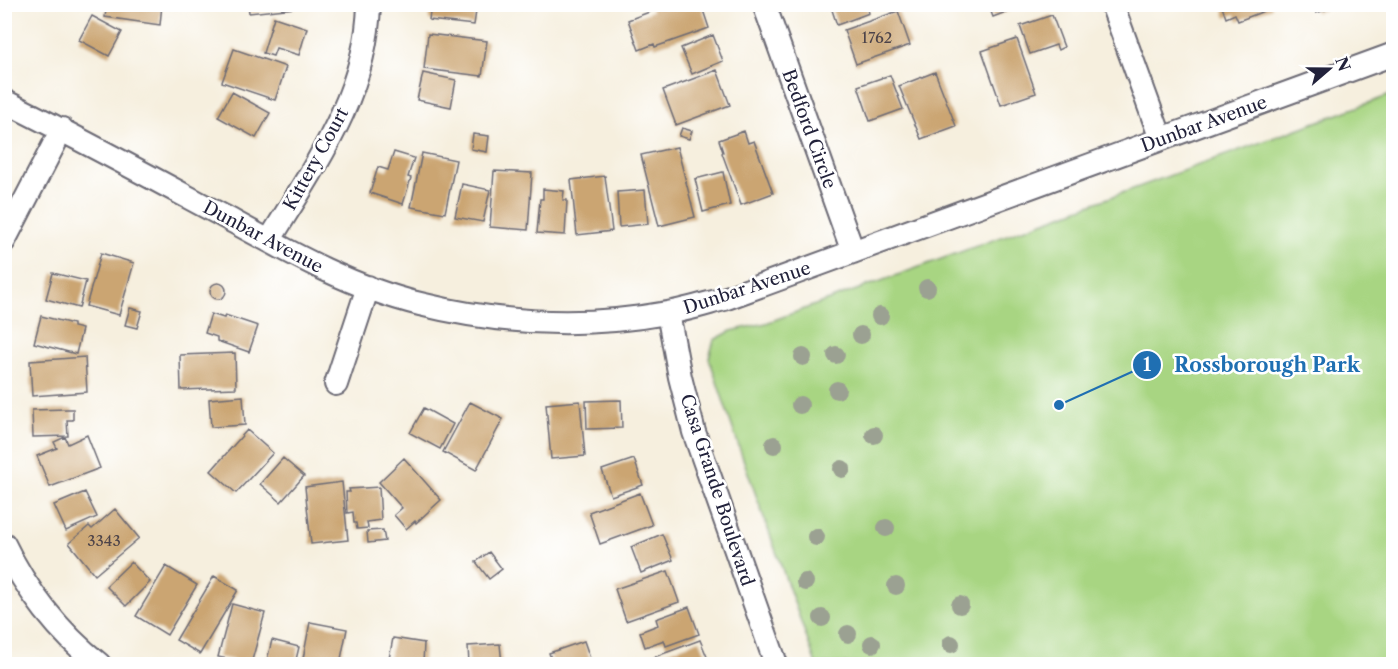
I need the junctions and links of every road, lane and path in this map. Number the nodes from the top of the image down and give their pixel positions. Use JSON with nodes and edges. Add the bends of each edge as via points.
{"nodes":[{"id":1,"x":369,"y":4,"type":"edge"},
{"id":2,"x":764,"y":4,"type":"edge"},
{"id":3,"x":1112,"y":4,"type":"edge"},
{"id":4,"x":1394,"y":54,"type":"edge"},
{"id":5,"x":4,"y":101,"type":"edge"},
{"id":6,"x":62,"y":129,"type":"junction"},
{"id":7,"x":1161,"y":139,"type":"junction"},
{"id":8,"x":4,"y":241,"type":"edge"},
{"id":9,"x":269,"y":241,"type":"junction"},
{"id":10,"x":853,"y":252,"type":"junction"},
{"id":11,"x":368,"y":287,"type":"junction"},
{"id":12,"x":668,"y":313,"type":"junction"},
{"id":13,"x":336,"y":384,"type":"dead end"},
{"id":14,"x":4,"y":544,"type":"edge"},
{"id":15,"x":99,"y":664,"type":"edge"},
{"id":16,"x":776,"y":664,"type":"edge"}],
"edges":[{"from":1,"to":9,"type":"street","name":"Kittery Court","via":[[359,69],[342,118]]},
{"from":2,"to":10,"type":"street","name":"Bedford Circle"},
{"from":3,"to":7,"type":"street"},
{"from":4,"to":7,"type":"street","name":"Dunbar Avenue"},
{"from":5,"to":6,"type":"street","name":"Dunbar Avenue"},
{"from":6,"to":8,"type":"street"},
{"from":6,"to":9,"type":"street","name":"Dunbar Avenue"},
{"from":7,"to":10,"type":"street","name":"Dunbar Avenue"},
{"from":9,"to":11,"type":"street","name":"Dunbar Avenue"},
{"from":10,"to":12,"type":"street","name":"Dunbar Avenue","via":[[724,299]]},
{"from":11,"to":12,"type":"street","name":"Dunbar Avenue","via":[[417,304],[474,316],[532,322],[601,322]]},
{"from":11,"to":13,"type":"street"},
{"from":12,"to":16,"type":"street","name":"Casa Grande Boulevard","via":[[694,432]]},
{"from":14,"to":15,"type":"street","via":[[43,608]]}]}
